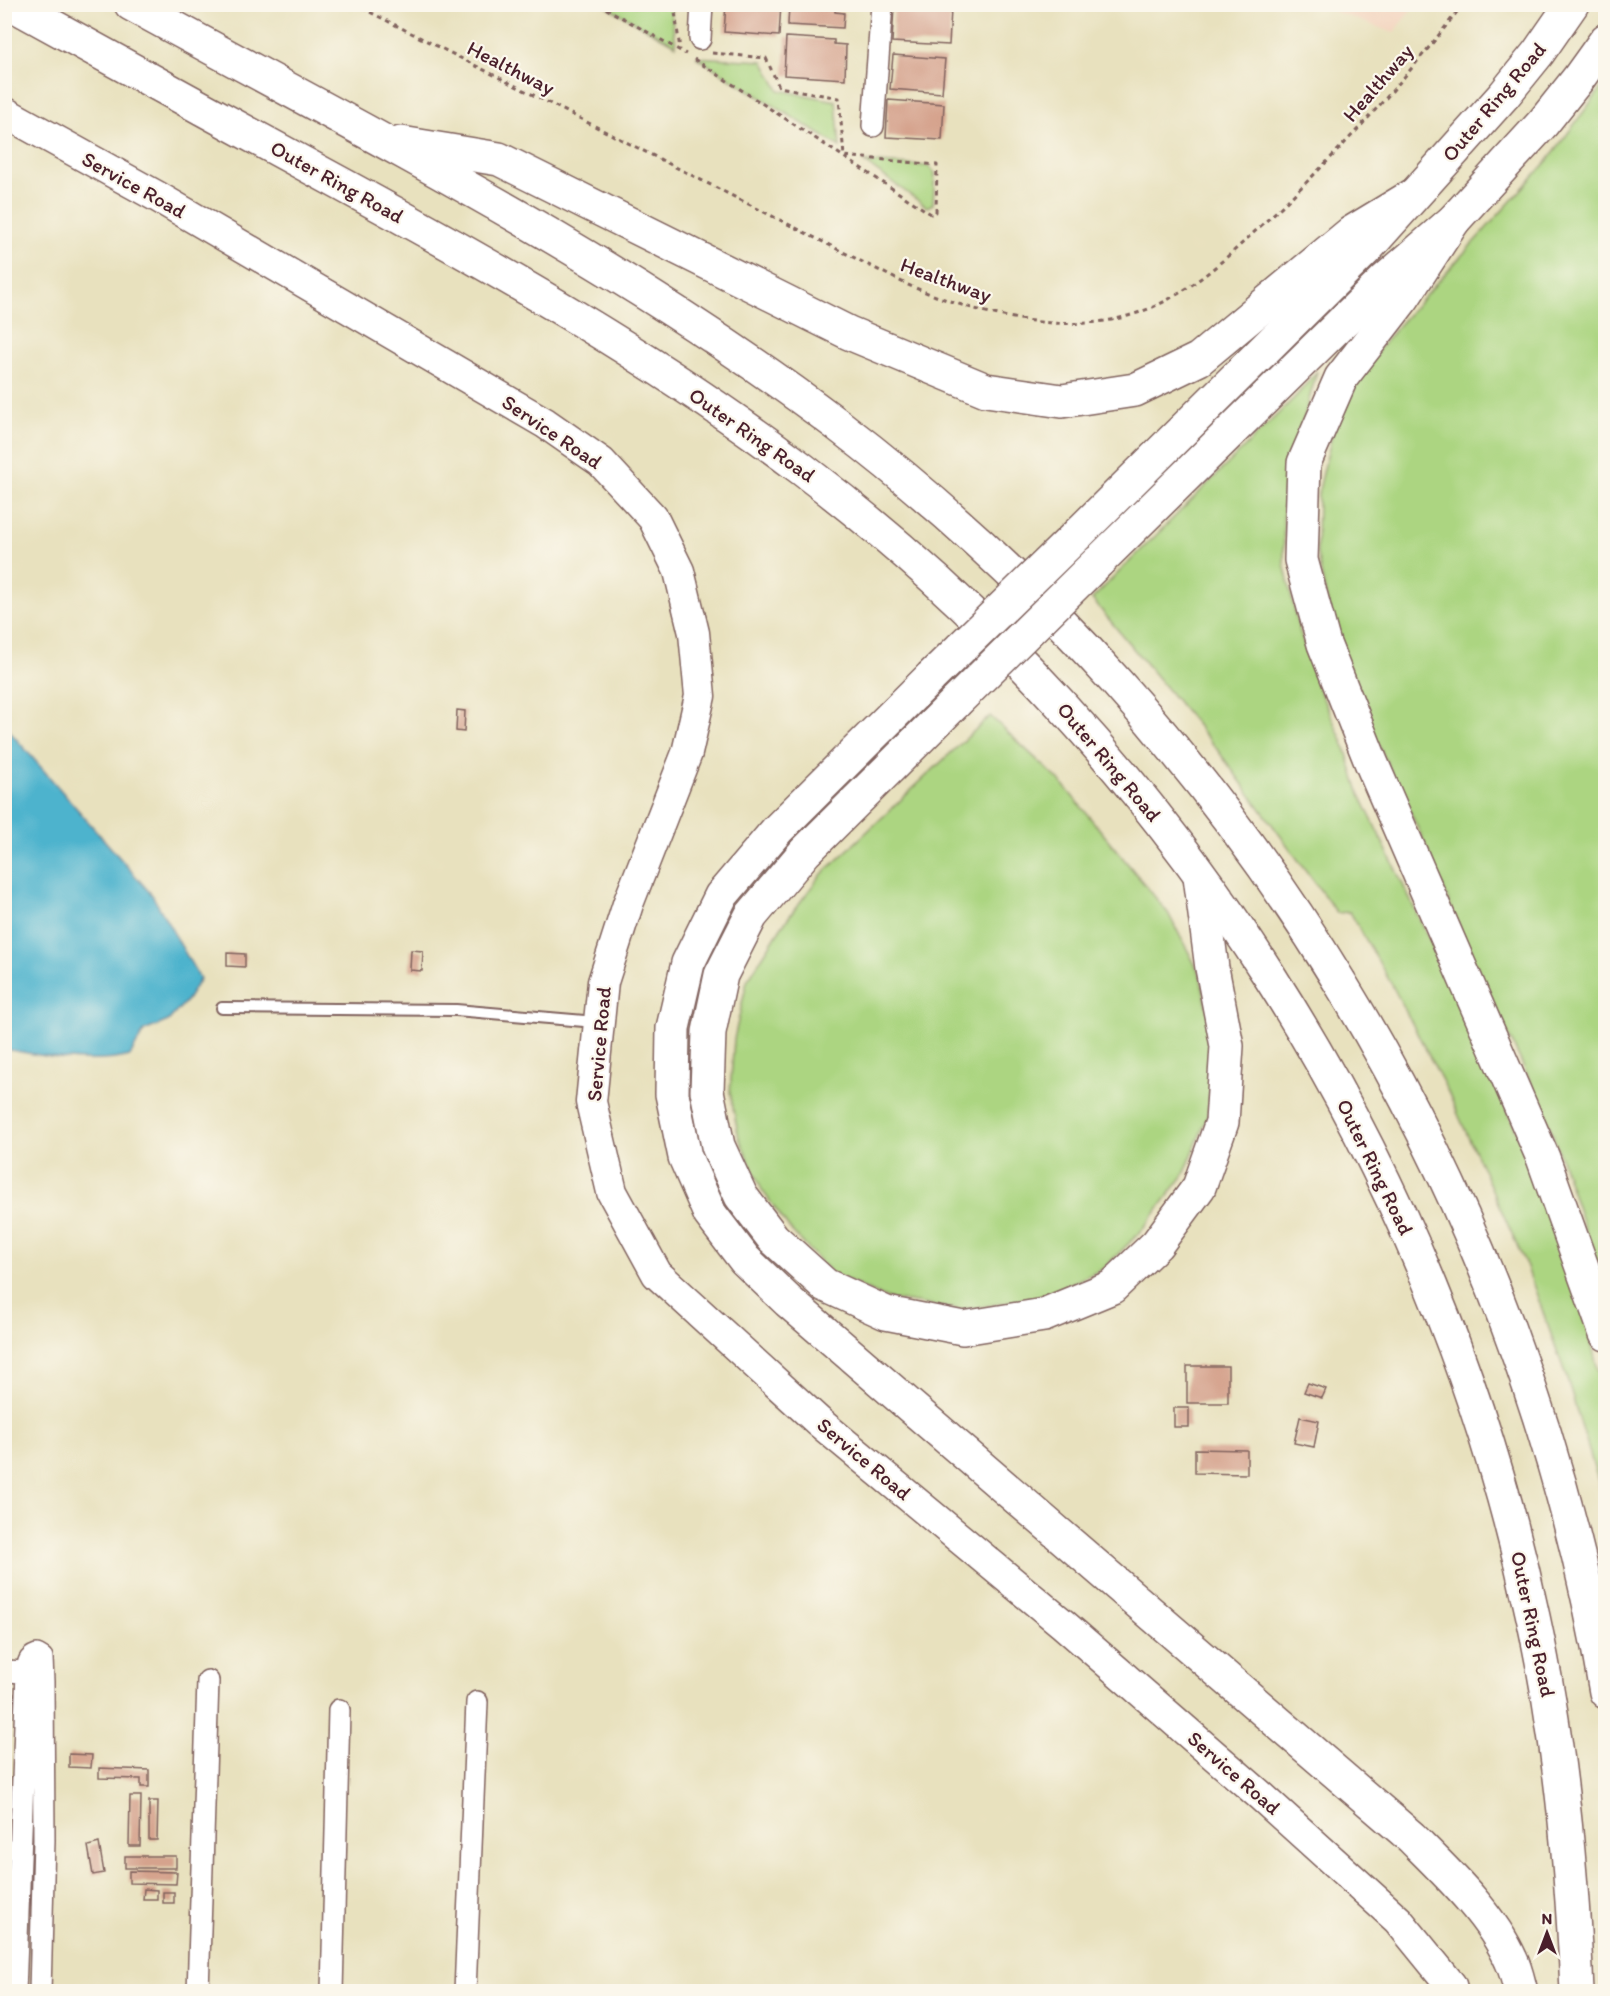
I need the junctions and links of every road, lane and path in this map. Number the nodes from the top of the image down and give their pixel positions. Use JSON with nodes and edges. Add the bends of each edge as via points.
{"nodes":[{"id":1,"x":12,"y":4,"type":"edge"},
{"id":2,"x":131,"y":4,"type":"edge"},
{"id":3,"x":354,"y":4,"type":"edge"},
{"id":4,"x":598,"y":4,"type":"edge"},
{"id":5,"x":674,"y":4,"type":"edge"},
{"id":6,"x":702,"y":4,"type":"edge"},
{"id":7,"x":882,"y":4,"type":"edge"},
{"id":8,"x":1462,"y":4,"type":"edge"},
{"id":9,"x":1572,"y":4,"type":"edge"},
{"id":10,"x":1605,"y":40,"type":"edge"},
{"id":11,"x":697,"y":47,"type":"junction"},
{"id":12,"x":680,"y":50,"type":"junction"},
{"id":13,"x":4,"y":112,"type":"edge"},
{"id":14,"x":873,"y":126,"type":"dead end"},
{"id":15,"x":377,"y":139,"type":"junction"},
{"id":16,"x":844,"y":156,"type":"junction"},
{"id":17,"x":1412,"y":196,"type":"junction"},
{"id":18,"x":1454,"y":220,"type":"junction"},
{"id":19,"x":1199,"y":873,"type":"junction"},
{"id":20,"x":222,"y":1008,"type":"dead end"},
{"id":21,"x":599,"y":1023,"type":"junction"},
{"id":22,"x":1605,"y":1334,"type":"edge"},
{"id":23,"x":4,"y":1671,"type":"edge"},
{"id":24,"x":27,"y":1672,"type":"junction"},
{"id":25,"x":208,"y":1681,"type":"dead end"},
{"id":26,"x":1605,"y":1692,"type":"edge"},
{"id":27,"x":477,"y":1702,"type":"dead end"},
{"id":28,"x":339,"y":1710,"type":"dead end"},
{"id":29,"x":13,"y":1839,"type":"edge"},
{"id":30,"x":44,"y":1840,"type":"junction"},
{"id":31,"x":15,"y":1992,"type":"edge"},
{"id":32,"x":40,"y":1992,"type":"edge"},
{"id":33,"x":198,"y":1992,"type":"edge"},
{"id":34,"x":332,"y":1992,"type":"edge"},
{"id":35,"x":465,"y":1992,"type":"edge"},
{"id":36,"x":1453,"y":1992,"type":"edge"},
{"id":37,"x":1521,"y":1992,"type":"edge"},
{"id":38,"x":1577,"y":1992,"type":"edge"}],
"edges":[{"from":1,"to":19,"type":"highway","name":"Outer Ring Road","via":[[526,288],[665,374],[795,464],[920,567],[1029,670],[1118,769]]},
{"from":2,"to":15,"type":"highway"},
{"from":3,"to":8,"type":"path","name":"Healthway","via":[[906,284],[1001,316],[1072,323],[1131,315],[1158,305],[1182,292],[1231,254],[1319,170],[1397,85]]},
{"from":4,"to":12,"type":"path"},
{"from":5,"to":12,"type":"path"},
{"from":6,"to":11,"type":"street"},
{"from":7,"to":14,"type":"street"},
{"from":9,"to":17,"type":"highway","name":"Outer Ring Road","via":[[1504,95]]},
{"from":10,"to":18,"type":"highway","via":[[1543,123]]},
{"from":11,"to":12,"type":"path"},
{"from":11,"to":16,"type":"path","via":[[766,58],[780,87],[839,98]]},
{"from":12,"to":16,"type":"path"},
{"from":13,"to":21,"type":"main road","name":"Service Road","via":[[545,423],[601,462],[653,518],[679,571],[694,633],[700,696],[687,753],[628,904],[603,982]]},
{"from":15,"to":17,"type":"highway","via":[[500,159],[849,333],[986,390],[1062,401],[1134,390],[1198,359],[1351,233]]},
{"from":15,"to":26,"type":"highway","via":[[625,281],[837,424],[1015,576],[1121,686],[1194,772],[1260,860],[1350,997],[1454,1196],[1497,1298],[1548,1447],[1584,1585]]},
{"from":16,"to":16,"type":"path","via":[[937,165],[936,212],[931,214]]},
{"from":17,"to":37,"type":"highway","bridge":true,"via":[[1367,248],[771,837],[721,896],[688,963],[673,1028],[672,1094],[685,1157],[710,1214],[745,1260],[1411,1837],[1457,1882],[1490,1925],[1511,1960]]},
{"from":18,"to":19,"type":"highway","bridge":true,"via":[[1384,281],[956,702],[805,852],[751,916],[721,975],[709,1032],[708,1091],[718,1146],[741,1196],[773,1238],[825,1285],[886,1313],[963,1328],[1044,1315],[1112,1287],[1157,1244],[1199,1187],[1222,1122],[1227,1046]]},
{"from":18,"to":22,"type":"highway","via":[[1403,298],[1341,378],[1304,463],[1301,560],[1324,644],[1371,762],[1543,1158]]},
{"from":19,"to":38,"type":"highway","name":"Outer Ring Road","via":[[1273,980],[1353,1119],[1425,1270],[1478,1414],[1522,1567],[1553,1725],[1567,1832]]},
{"from":20,"to":21,"type":"lane","via":[[456,1010]]},
{"from":21,"to":36,"type":"main road","name":"Service Road","via":[[591,1102],[612,1192],[657,1274],[819,1422],[1261,1796],[1398,1920]]},
{"from":23,"to":24,"type":"street"},
{"from":24,"to":29,"type":"street"},
{"from":24,"to":30,"type":"street","via":[[32,1656],[40,1656]]},
{"from":25,"to":33,"type":"street"},
{"from":27,"to":35,"type":"street"},
{"from":28,"to":34,"type":"street"},
{"from":29,"to":30,"type":"street"},
{"from":29,"to":31,"type":"street"},
{"from":30,"to":32,"type":"street"}]}
